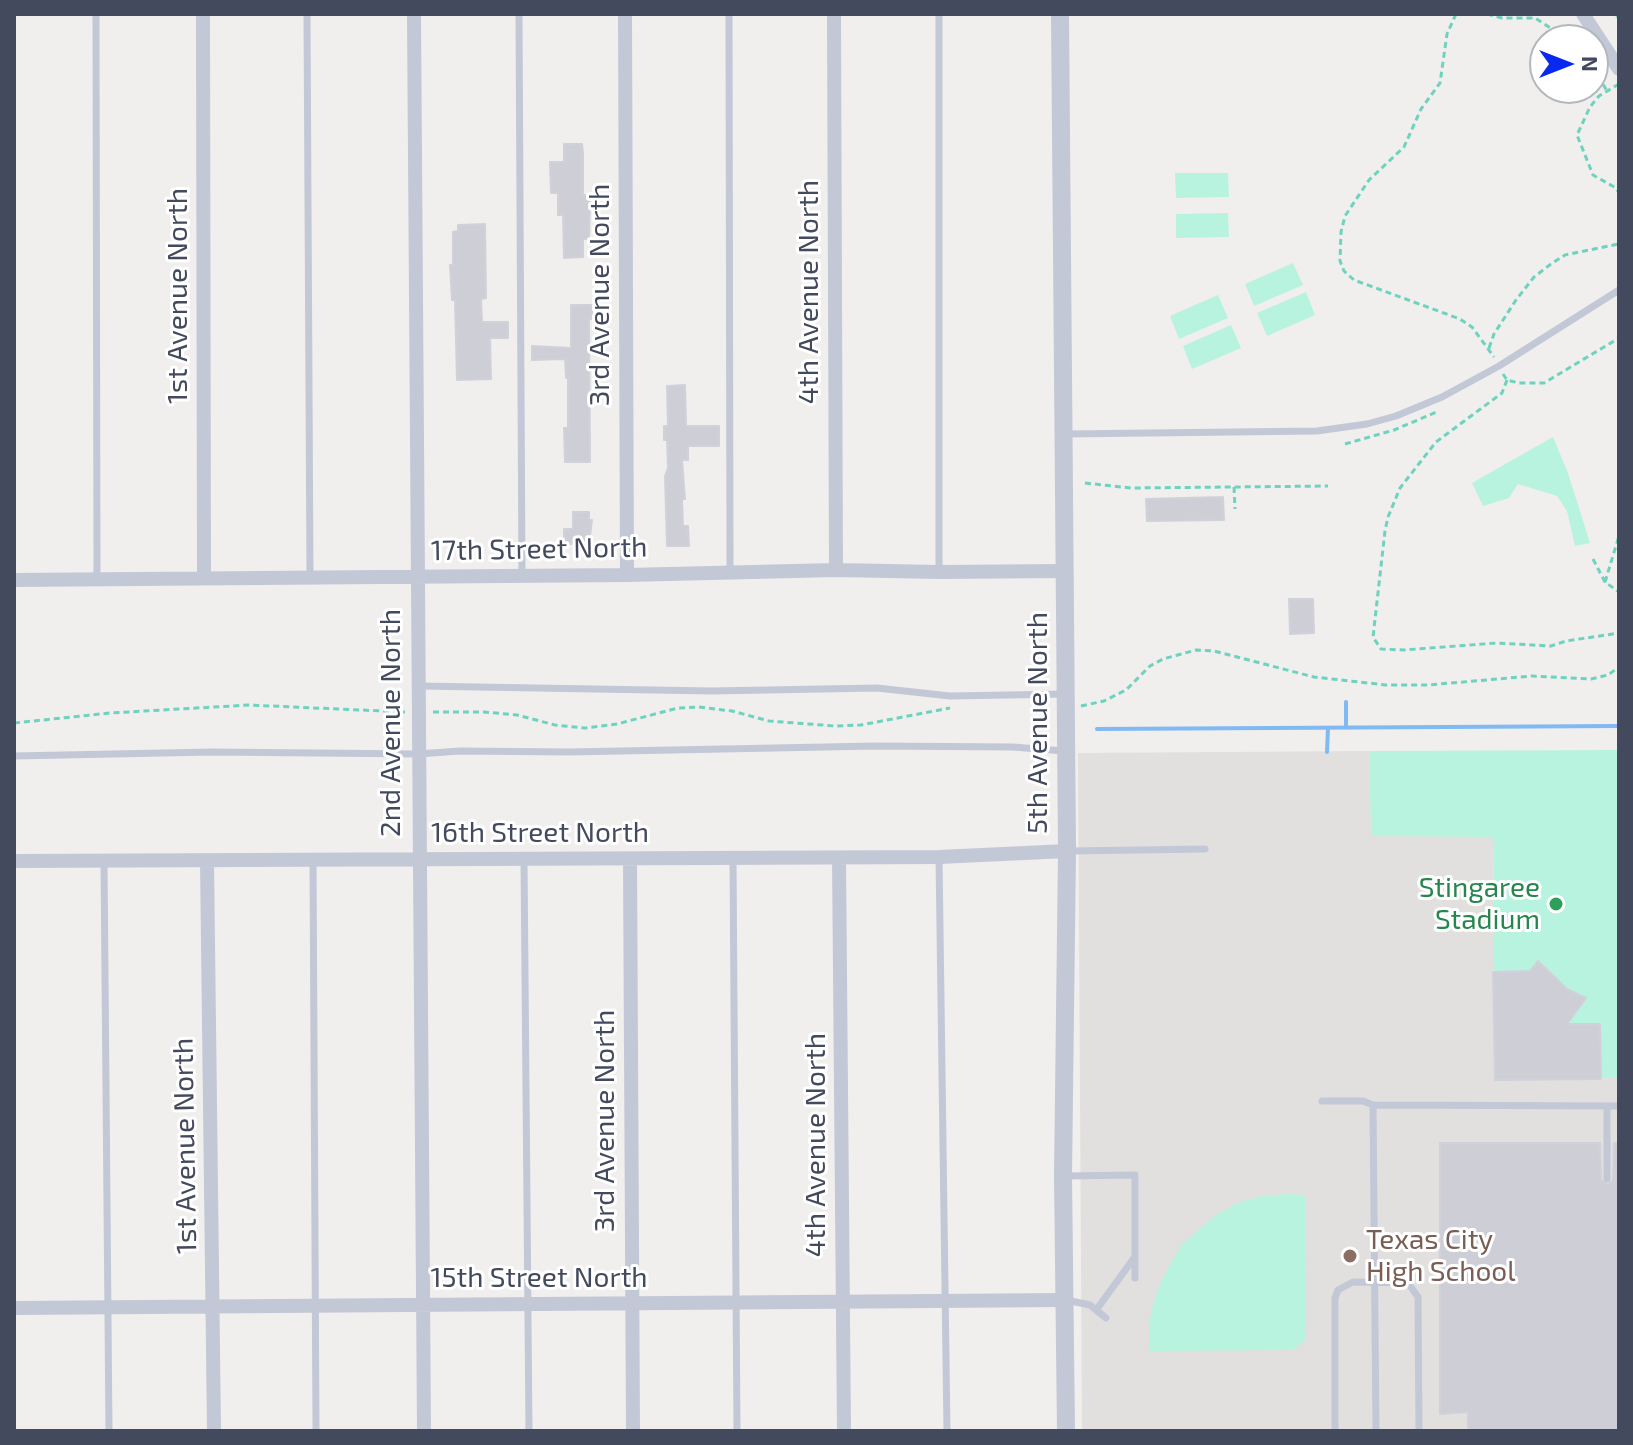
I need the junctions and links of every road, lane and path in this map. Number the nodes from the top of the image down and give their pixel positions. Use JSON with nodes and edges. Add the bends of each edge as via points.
{"nodes":[{"id":1,"x":96,"y":14,"type":"edge"},
{"id":2,"x":203,"y":14,"type":"edge"},
{"id":3,"x":307,"y":14,"type":"edge"},
{"id":4,"x":414,"y":14,"type":"edge"},
{"id":5,"x":519,"y":14,"type":"edge"},
{"id":6,"x":625,"y":14,"type":"edge"},
{"id":7,"x":729,"y":14,"type":"edge"},
{"id":8,"x":834,"y":14,"type":"edge"},
{"id":9,"x":939,"y":14,"type":"edge"},
{"id":10,"x":1060,"y":14,"type":"edge"},
{"id":11,"x":1456,"y":14,"type":"edge"},
{"id":12,"x":1487,"y":14,"type":"edge"},
{"id":13,"x":1583,"y":14,"type":"edge"},
{"id":14,"x":1616,"y":14,"type":"edge"},
{"id":15,"x":1619,"y":19,"type":"edge"},
{"id":16,"x":1544,"y":24,"type":"edge"},
{"id":17,"x":1619,"y":69,"type":"edge"},
{"id":18,"x":1593,"y":104,"type":"edge"},
{"id":19,"x":1619,"y":193,"type":"edge"},
{"id":20,"x":1619,"y":244,"type":"edge"},
{"id":21,"x":1619,"y":290,"type":"edge"},
{"id":22,"x":1619,"y":338,"type":"edge"},
{"id":23,"x":1489,"y":348,"type":"junction"},
{"id":24,"x":1499,"y":366,"type":"junction"},
{"id":25,"x":1065,"y":434,"type":"junction"},
{"id":26,"x":1085,"y":483,"type":"dead end"},
{"id":27,"x":1328,"y":486,"type":"dead end"},
{"id":28,"x":1234,"y":487,"type":"junction"},
{"id":29,"x":1235,"y":509,"type":"dead end"},
{"id":30,"x":1619,"y":536,"type":"edge"},
{"id":31,"x":1593,"y":559,"type":"dead end"},
{"id":32,"x":836,"y":570,"type":"junction"},
{"id":33,"x":1064,"y":571,"type":"junction"},
{"id":34,"x":939,"y":572,"type":"junction"},
{"id":35,"x":730,"y":573,"type":"junction"},
{"id":36,"x":627,"y":575,"type":"junction"},
{"id":37,"x":522,"y":576,"type":"junction"},
{"id":38,"x":310,"y":577,"type":"junction"},
{"id":39,"x":416,"y":577,"type":"junction"},
{"id":40,"x":204,"y":578,"type":"junction"},
{"id":41,"x":97,"y":579,"type":"junction"},
{"id":42,"x":14,"y":580,"type":"edge"},
{"id":43,"x":1605,"y":582,"type":"junction"},
{"id":44,"x":1619,"y":592,"type":"edge"},
{"id":45,"x":1619,"y":633,"type":"edge"},
{"id":46,"x":417,"y":686,"type":"junction"},
{"id":47,"x":1066,"y":694,"type":"junction"},
{"id":48,"x":1066,"y":751,"type":"junction"},
{"id":49,"x":418,"y":754,"type":"junction"},
{"id":50,"x":14,"y":756,"type":"edge"},
{"id":51,"x":1205,"y":849,"type":"dead end"},
{"id":52,"x":1067,"y":851,"type":"junction"},
{"id":53,"x":939,"y":857,"type":"junction"},
{"id":54,"x":839,"y":858,"type":"junction"},
{"id":55,"x":630,"y":859,"type":"junction"},
{"id":56,"x":733,"y":859,"type":"junction"},
{"id":57,"x":207,"y":860,"type":"junction"},
{"id":58,"x":313,"y":860,"type":"junction"},
{"id":59,"x":419,"y":860,"type":"junction"},
{"id":60,"x":524,"y":860,"type":"junction"},
{"id":61,"x":14,"y":861,"type":"edge"},
{"id":62,"x":104,"y":861,"type":"junction"},
{"id":63,"x":1322,"y":1101,"type":"dead end"},
{"id":64,"x":1373,"y":1105,"type":"junction"},
{"id":65,"x":1607,"y":1106,"type":"junction"},
{"id":66,"x":1619,"y":1106,"type":"edge"},
{"id":67,"x":1063,"y":1176,"type":"junction"},
{"id":68,"x":1607,"y":1179,"type":"dead end"},
{"id":69,"x":1135,"y":1256,"type":"junction"},
{"id":70,"x":1135,"y":1278,"type":"dead end"},
{"id":71,"x":1375,"y":1282,"type":"junction"},
{"id":72,"x":1064,"y":1300,"type":"junction"},
{"id":73,"x":945,"y":1301,"type":"junction"},
{"id":74,"x":737,"y":1302,"type":"junction"},
{"id":75,"x":843,"y":1302,"type":"junction"},
{"id":76,"x":632,"y":1303,"type":"junction"},
{"id":77,"x":528,"y":1304,"type":"junction"},
{"id":78,"x":423,"y":1305,"type":"junction"},
{"id":79,"x":213,"y":1306,"type":"junction"},
{"id":80,"x":315,"y":1306,"type":"junction"},
{"id":81,"x":108,"y":1307,"type":"junction"},
{"id":82,"x":14,"y":1308,"type":"edge"},
{"id":83,"x":1097,"y":1309,"type":"junction"},
{"id":84,"x":1106,"y":1318,"type":"dead end"},
{"id":85,"x":109,"y":1431,"type":"edge"},
{"id":86,"x":214,"y":1431,"type":"edge"},
{"id":87,"x":316,"y":1431,"type":"edge"},
{"id":88,"x":424,"y":1431,"type":"edge"},
{"id":89,"x":529,"y":1431,"type":"edge"},
{"id":90,"x":633,"y":1431,"type":"edge"},
{"id":91,"x":737,"y":1431,"type":"edge"},
{"id":92,"x":844,"y":1431,"type":"edge"},
{"id":93,"x":947,"y":1431,"type":"edge"},
{"id":94,"x":1066,"y":1431,"type":"edge"},
{"id":95,"x":1335,"y":1431,"type":"edge"},
{"id":96,"x":1376,"y":1431,"type":"edge"},
{"id":97,"x":1419,"y":1431,"type":"edge"}],
"edges":[{"from":1,"to":41,"type":"lane"},
{"from":2,"to":40,"type":"street","name":"1st Avenue North"},
{"from":3,"to":38,"type":"lane"},
{"from":4,"to":39,"type":"street","name":"2nd Avenue North"},
{"from":5,"to":37,"type":"lane"},
{"from":6,"to":36,"type":"street","name":"3rd Avenue North"},
{"from":7,"to":35,"type":"lane"},
{"from":8,"to":32,"type":"street","name":"4th Avenue North"},
{"from":9,"to":34,"type":"lane"},
{"from":10,"to":25,"type":"street","name":"5th Avenue North"},
{"from":11,"to":23,"type":"path","via":[[1447,34],[1440,83],[1404,147],[1345,216],[1339,247],[1344,271],[1354,280],[1460,319]]},
{"from":12,"to":16,"type":"path","via":[[1535,18]]},
{"from":13,"to":17,"type":"street"},
{"from":14,"to":15,"type":"path"},
{"from":18,"to":19,"type":"path","via":[[1577,135],[1593,175]]},
{"from":20,"to":23,"type":"path","via":[[1565,255],[1534,277]]},
{"from":21,"to":24,"type":"lane"},
{"from":22,"to":45,"type":"path","via":[[1544,383],[1507,380],[1502,393],[1422,457],[1388,517],[1372,626],[1376,645],[1389,650],[1497,643],[1551,646]]},
{"from":23,"to":24,"type":"path"},
{"from":24,"to":25,"type":"lane","via":[[1407,412],[1335,430]]},
{"from":25,"to":33,"type":"street","name":"5th Avenue North"},
{"from":26,"to":28,"type":"path"},
{"from":27,"to":28,"type":"path"},
{"from":28,"to":29,"type":"path"},
{"from":30,"to":43,"type":"path"},
{"from":31,"to":43,"type":"path"},
{"from":32,"to":34,"type":"street","name":"17th Street North"},
{"from":32,"to":35,"type":"street","name":"17th Street North"},
{"from":33,"to":34,"type":"street","name":"17th Street North"},
{"from":33,"to":47,"type":"street","name":"5th Avenue North"},
{"from":35,"to":36,"type":"street","name":"17th Street North"},
{"from":36,"to":37,"type":"street","name":"17th Street North"},
{"from":37,"to":39,"type":"street","name":"17th Street North"},
{"from":38,"to":39,"type":"street","name":"17th Street North"},
{"from":38,"to":40,"type":"street","name":"17th Street North"},
{"from":39,"to":46,"type":"street","name":"2nd Avenue North"},
{"from":40,"to":41,"type":"street","name":"17th Street North"},
{"from":41,"to":42,"type":"street","name":"17th Street North"},
{"from":43,"to":44,"type":"path"},
{"from":46,"to":47,"type":"lane"},
{"from":46,"to":49,"type":"street","name":"2nd Avenue North"},
{"from":47,"to":48,"type":"street","name":"5th Avenue North"},
{"from":48,"to":49,"type":"lane","via":[[876,746]]},
{"from":48,"to":52,"type":"street","name":"5th Avenue North"},
{"from":49,"to":50,"type":"lane"},
{"from":49,"to":59,"type":"street","name":"2nd Avenue North"},
{"from":51,"to":52,"type":"lane"},
{"from":52,"to":53,"type":"street","name":"16th Street North"},
{"from":52,"to":67,"type":"street","name":"5th Avenue North"},
{"from":53,"to":54,"type":"street","name":"16th Street North"},
{"from":53,"to":73,"type":"lane"},
{"from":54,"to":56,"type":"street","name":"16th Street North"},
{"from":54,"to":75,"type":"street","name":"4th Avenue North"},
{"from":55,"to":56,"type":"street","name":"16th Street North"},
{"from":55,"to":60,"type":"street","name":"16th Street North"},
{"from":55,"to":76,"type":"street","name":"3rd Avenue North"},
{"from":56,"to":74,"type":"lane"},
{"from":57,"to":58,"type":"street","name":"16th Street North"},
{"from":57,"to":62,"type":"street","name":"16th Street North"},
{"from":57,"to":79,"type":"street","name":"1st Avenue North"},
{"from":58,"to":59,"type":"street","name":"16th Street North"},
{"from":58,"to":80,"type":"lane"},
{"from":59,"to":60,"type":"street","name":"16th Street North"},
{"from":59,"to":78,"type":"street","name":"2nd Avenue North"},
{"from":60,"to":77,"type":"lane"},
{"from":61,"to":62,"type":"street","name":"16th Street North"},
{"from":62,"to":81,"type":"lane"},
{"from":63,"to":64,"type":"lane"},
{"from":64,"to":65,"type":"lane"},
{"from":64,"to":71,"type":"lane"},
{"from":65,"to":66,"type":"lane"},
{"from":65,"to":68,"type":"lane"},
{"from":67,"to":69,"type":"lane","via":[[1135,1175]]},
{"from":67,"to":72,"type":"street","name":"5th Avenue North"},
{"from":69,"to":70,"type":"lane"},
{"from":69,"to":83,"type":"lane"},
{"from":71,"to":95,"type":"lane","via":[[1353,1282],[1335,1298]]},
{"from":71,"to":96,"type":"lane"},
{"from":71,"to":97,"type":"lane","via":[[1408,1283],[1418,1297]]},
{"from":72,"to":73,"type":"street","name":"15th Street North"},
{"from":72,"to":83,"type":"lane"},
{"from":72,"to":94,"type":"street","name":"5th Avenue North"},
{"from":73,"to":75,"type":"street","name":"15th Street North"},
{"from":73,"to":93,"type":"lane"},
{"from":74,"to":75,"type":"street","name":"15th Street North"},
{"from":74,"to":76,"type":"street","name":"15th Street North"},
{"from":74,"to":91,"type":"lane"},
{"from":75,"to":92,"type":"street","name":"4th Avenue North"},
{"from":76,"to":77,"type":"street","name":"15th Street North"},
{"from":76,"to":90,"type":"street","name":"3rd Avenue North"},
{"from":77,"to":78,"type":"street","name":"15th Street North"},
{"from":77,"to":89,"type":"lane"},
{"from":78,"to":80,"type":"street","name":"15th Street North"},
{"from":78,"to":88,"type":"street","name":"2nd Avenue North"},
{"from":79,"to":80,"type":"street","name":"15th Street North"},
{"from":79,"to":81,"type":"street","name":"15th Street North"},
{"from":79,"to":86,"type":"street","name":"1st Avenue North"},
{"from":80,"to":87,"type":"lane"},
{"from":81,"to":82,"type":"street","name":"15th Street North"},
{"from":81,"to":85,"type":"lane"},
{"from":83,"to":84,"type":"lane"}]}
